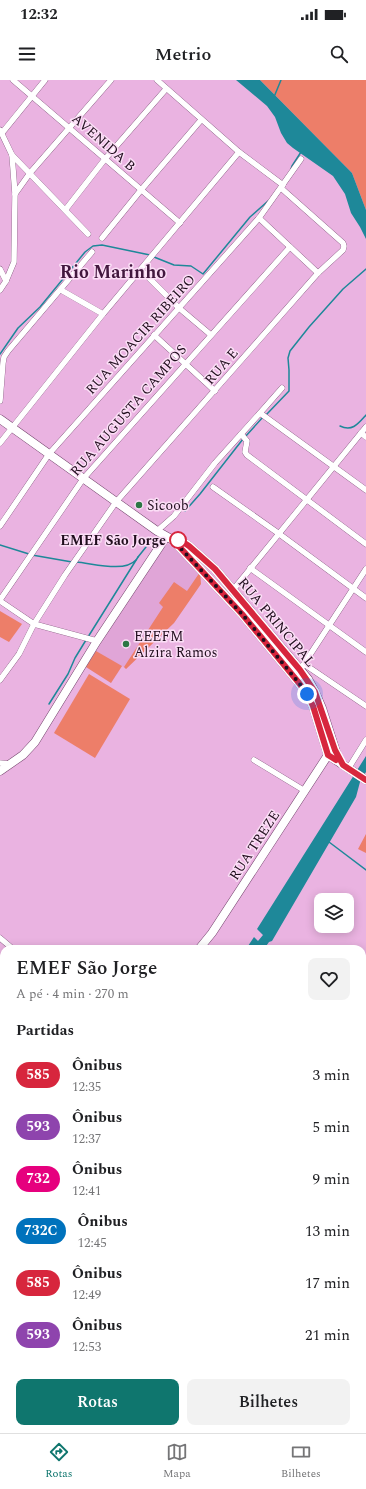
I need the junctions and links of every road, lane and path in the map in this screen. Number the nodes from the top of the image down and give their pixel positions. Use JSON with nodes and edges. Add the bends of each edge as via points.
{"nodes":[{"id":1,"x":13,"y":80,"type":"edge"},
{"id":2,"x":45,"y":80,"type":"edge"},
{"id":3,"x":111,"y":80,"type":"edge"},
{"id":4,"x":157,"y":80,"type":"edge"},
{"id":5,"x":166,"y":89,"type":"junction"},
{"id":6,"x":32,"y":95,"type":"junction"},
{"id":7,"x":201,"y":120,"type":"junction"},
{"id":8,"x":70,"y":128,"type":"junction"},
{"id":9,"x":1,"y":131,"type":"edge"},
{"id":10,"x":239,"y":152,"type":"junction"},
{"id":11,"x":12,"y":155,"type":"junction"},
{"id":12,"x":105,"y":159,"type":"junction"},
{"id":13,"x":301,"y":159,"type":"dead end"},
{"id":14,"x":30,"y":173,"type":"junction"},
{"id":15,"x":281,"y":184,"type":"junction"},
{"id":16,"x":141,"y":190,"type":"junction"},
{"id":17,"x":15,"y":194,"type":"junction"},
{"id":18,"x":66,"y":209,"type":"junction"},
{"id":19,"x":259,"y":218,"type":"junction"},
{"id":20,"x":180,"y":224,"type":"junction"},
{"id":21,"x":88,"y":234,"type":"dead end"},
{"id":22,"x":102,"y":238,"type":"dead end"},
{"id":23,"x":290,"y":247,"type":"junction"},
{"id":24,"x":92,"y":252,"type":"dead end"},
{"id":25,"x":0,"y":269,"type":"edge"},
{"id":26,"x":140,"y":270,"type":"junction"},
{"id":27,"x":318,"y":273,"type":"junction"},
{"id":28,"x":6,"y":281,"type":"junction"},
{"id":29,"x":0,"y":290,"type":"edge"},
{"id":30,"x":61,"y":290,"type":"junction"},
{"id":31,"x":179,"y":308,"type":"junction"},
{"id":32,"x":104,"y":314,"type":"junction"},
{"id":33,"x":210,"y":334,"type":"junction"},
{"id":34,"x":154,"y":335,"type":"junction"},
{"id":35,"x":184,"y":364,"type":"junction"},
{"id":36,"x":282,"y":388,"type":"dead end"},
{"id":37,"x":215,"y":391,"type":"junction"},
{"id":38,"x":0,"y":400,"type":"edge"},
{"id":39,"x":263,"y":415,"type":"junction"},
{"id":40,"x":0,"y":419,"type":"edge"},
{"id":41,"x":366,"y":427,"type":"edge"},
{"id":42,"x":12,"y":428,"type":"junction"},
{"id":43,"x":363,"y":435,"type":"edge"},
{"id":44,"x":243,"y":436,"type":"junction"},
{"id":45,"x":0,"y":444,"type":"edge"},
{"id":46,"x":49,"y":454,"type":"junction"},
{"id":47,"x":334,"y":466,"type":"junction"},
{"id":48,"x":83,"y":479,"type":"junction"},
{"id":49,"x":213,"y":487,"type":"dead end"},
{"id":50,"x":366,"y":490,"type":"edge"},
{"id":51,"x":306,"y":500,"type":"junction"},
{"id":52,"x":116,"y":502,"type":"junction"},
{"id":53,"x":0,"y":526,"type":"edge"},
{"id":54,"x":278,"y":533,"type":"junction"},
{"id":55,"x":164,"y":535,"type":"junction"},
{"id":56,"x":366,"y":544,"type":"edge"},
{"id":57,"x":250,"y":568,"type":"junction"},
{"id":58,"x":366,"y":570,"type":"edge"},
{"id":59,"x":353,"y":589,"type":"junction"},
{"id":60,"x":233,"y":590,"type":"junction"},
{"id":61,"x":366,"y":598,"type":"edge"},
{"id":62,"x":0,"y":600,"type":"edge"},
{"id":63,"x":34,"y":624,"type":"junction"},
{"id":64,"x":330,"y":625,"type":"junction"},
{"id":65,"x":97,"y":641,"type":"junction"},
{"id":66,"x":366,"y":652,"type":"edge"},
{"id":67,"x":302,"y":667,"type":"junction"},
{"id":68,"x":0,"y":680,"type":"edge"},
{"id":69,"x":366,"y":706,"type":"edge"},
{"id":70,"x":366,"y":740,"type":"edge"},
{"id":71,"x":332,"y":752,"type":"junction"},
{"id":72,"x":254,"y":760,"type":"dead end"},
{"id":73,"x":0,"y":763,"type":"edge"},
{"id":74,"x":10,"y":764,"type":"junction"},
{"id":75,"x":347,"y":768,"type":"junction"},
{"id":76,"x":0,"y":771,"type":"edge"},
{"id":77,"x":365,"y":780,"type":"edge"},
{"id":78,"x":305,"y":791,"type":"junction"},
{"id":79,"x":0,"y":938,"type":"edge"},
{"id":80,"x":8,"y":945,"type":"edge"},
{"id":81,"x":202,"y":945,"type":"edge"}],
"edges":[{"from":1,"to":6,"type":"street","name":"AVENIDA B"},
{"from":2,"to":6,"type":"street"},
{"from":3,"to":8,"type":"street"},
{"from":4,"to":5,"type":"street"},
{"from":5,"to":7,"type":"street"},
{"from":5,"to":12,"type":"street"},
{"from":6,"to":8,"type":"street","name":"AVENIDA B"},
{"from":6,"to":9,"type":"street"},
{"from":7,"to":10,"type":"street"},
{"from":7,"to":16,"type":"street"},
{"from":8,"to":12,"type":"street","name":"AVENIDA B"},
{"from":8,"to":14,"type":"street"},
{"from":9,"to":11,"type":"street"},
{"from":10,"to":15,"type":"street"},
{"from":10,"to":20,"type":"street"},
{"from":11,"to":14,"type":"street"},
{"from":11,"to":17,"type":"street"},
{"from":12,"to":16,"type":"street","name":"AVENIDA B"},
{"from":12,"to":18,"type":"street"},
{"from":13,"to":15,"type":"street","name":"RUA MOACIR RIBEIRO"},
{"from":14,"to":17,"type":"street"},
{"from":14,"to":18,"type":"street"},
{"from":15,"to":19,"type":"street","name":"RUA MOACIR RIBEIRO"},
{"from":15,"to":27,"type":"street","name":"RUA E","via":[[343,243],[343,250]]},
{"from":16,"to":20,"type":"street","name":"AVENIDA B"},
{"from":16,"to":22,"type":"street"},
{"from":17,"to":28,"type":"street","via":[[14,262]]},
{"from":18,"to":21,"type":"street"},
{"from":19,"to":23,"type":"street"},
{"from":19,"to":31,"type":"street","name":"RUA MOACIR RIBEIRO"},
{"from":20,"to":26,"type":"street"},
{"from":23,"to":27,"type":"street"},
{"from":23,"to":33,"type":"street","name":"RUA AUGUSTA CAMPOS"},
{"from":24,"to":30,"type":"street"},
{"from":25,"to":28,"type":"street"},
{"from":26,"to":31,"type":"street"},
{"from":26,"to":32,"type":"street"},
{"from":27,"to":37,"type":"street","name":"RUA E"},
{"from":28,"to":29,"type":"street"},
{"from":30,"to":32,"type":"street"},
{"from":30,"to":38,"type":"street","via":[[4,357]]},
{"from":31,"to":33,"type":"street"},
{"from":31,"to":34,"type":"street","name":"RUA MOACIR RIBEIRO"},
{"from":32,"to":42,"type":"street"},
{"from":33,"to":35,"type":"street","name":"RUA AUGUSTA CAMPOS"},
{"from":34,"to":35,"type":"street"},
{"from":34,"to":46,"type":"street","name":"RUA MOACIR RIBEIRO"},
{"from":35,"to":37,"type":"street"},
{"from":35,"to":48,"type":"street","name":"RUA AUGUSTA CAMPOS"},
{"from":36,"to":39,"type":"street"},
{"from":37,"to":52,"type":"street","name":"RUA E"},
{"from":39,"to":44,"type":"street"},
{"from":39,"to":47,"type":"street"},
{"from":40,"to":42,"type":"main road","name":"RUA PRINCIPAL"},
{"from":41,"to":43,"type":"street"},
{"from":42,"to":45,"type":"street"},
{"from":42,"to":46,"type":"main road","name":"RUA PRINCIPAL"},
{"from":43,"to":47,"type":"street"},
{"from":44,"to":51,"type":"street","via":[[247,442],[247,455]]},
{"from":44,"to":55,"type":"street","via":[[215,463],[174,516]]},
{"from":46,"to":48,"type":"main road","name":"RUA PRINCIPAL"},
{"from":46,"to":53,"type":"street","name":"RUA MOACIR RIBEIRO"},
{"from":47,"to":50,"type":"street"},
{"from":47,"to":51,"type":"street"},
{"from":48,"to":52,"type":"main road","name":"RUA PRINCIPAL"},
{"from":48,"to":62,"type":"street","name":"RUA AUGUSTA CAMPOS"},
{"from":49,"to":54,"type":"street"},
{"from":51,"to":54,"type":"street"},
{"from":51,"to":56,"type":"street"},
{"from":52,"to":55,"type":"main road","name":"RUA PRINCIPAL"},
{"from":52,"to":63,"type":"street","name":"RUA E"},
{"from":54,"to":57,"type":"street"},
{"from":54,"to":59,"type":"street"},
{"from":55,"to":60,"type":"main road","name":"RUA PRINCIPAL","via":[[189,546],[215,569]]},
{"from":55,"to":65,"type":"main road"},
{"from":55,"to":71,"type":"main road","name":"RUA PRINCIPAL","via":[[242,614],[299,683],[313,706]]},
{"from":57,"to":60,"type":"street"},
{"from":57,"to":64,"type":"street"},
{"from":58,"to":59,"type":"street"},
{"from":59,"to":61,"type":"street"},
{"from":59,"to":64,"type":"street"},
{"from":60,"to":67,"type":"main road","name":"RUA PRINCIPAL"},
{"from":62,"to":63,"type":"street"},
{"from":63,"to":65,"type":"street"},
{"from":63,"to":68,"type":"street","name":"RUA E","via":[[19,654]]},
{"from":64,"to":66,"type":"street"},
{"from":64,"to":67,"type":"street"},
{"from":65,"to":74,"type":"main road","via":[[35,742]]},
{"from":67,"to":69,"type":"street"},
{"from":67,"to":71,"type":"main road","name":"RUA PRINCIPAL","via":[[315,692]]},
{"from":70,"to":75,"type":"street"},
{"from":71,"to":75,"type":"main road","name":"RUA PRINCIPAL"},
{"from":71,"to":78,"type":"main road","name":"RUA TREZE"},
{"from":72,"to":78,"type":"street"},
{"from":73,"to":74,"type":"street"},
{"from":74,"to":76,"type":"main road"},
{"from":75,"to":77,"type":"main road"},
{"from":78,"to":81,"type":"main road","name":"RUA TREZE"},
{"from":79,"to":80,"type":"street"}]}
